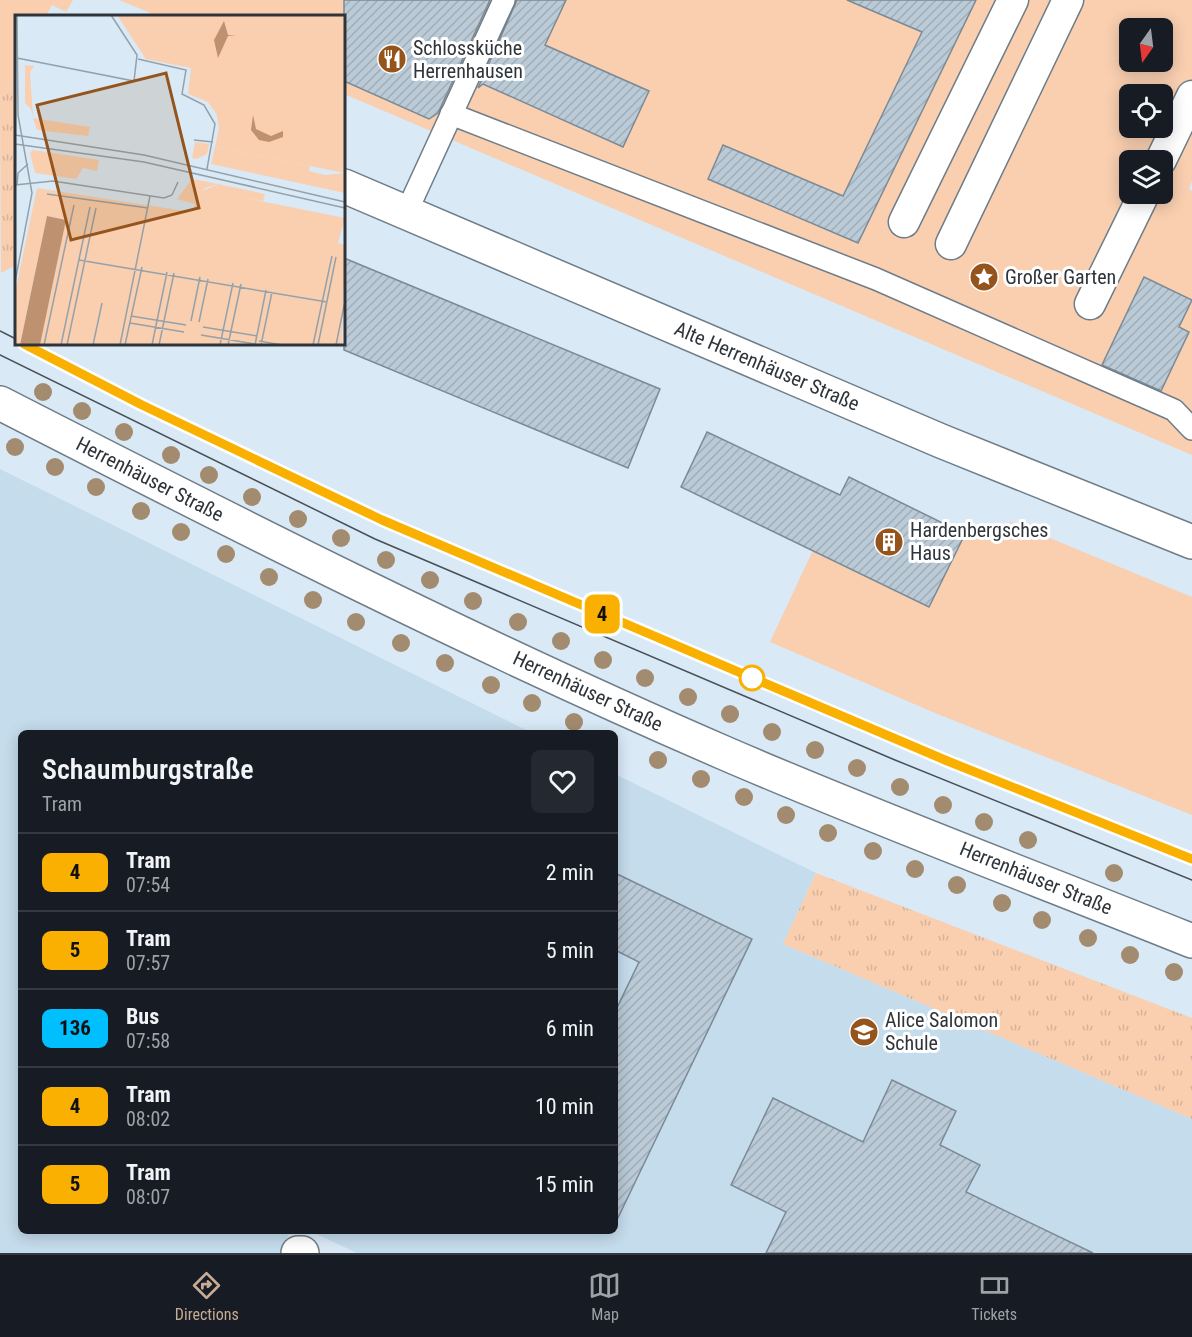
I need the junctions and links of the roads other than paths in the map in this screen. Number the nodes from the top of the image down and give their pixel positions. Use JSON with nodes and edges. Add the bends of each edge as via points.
{"nodes":[{"id":1,"x":504,"y":0,"type":"edge"},
{"id":2,"x":1013,"y":0,"type":"edge"},
{"id":3,"x":1068,"y":0,"type":"edge"},
{"id":4,"x":1192,"y":96,"type":"edge"},
{"id":5,"x":451,"y":114,"type":"junction"},
{"id":6,"x":1166,"y":150,"type":"edge"},
{"id":7,"x":345,"y":186,"type":"edge"},
{"id":8,"x":1139,"y":204,"type":"edge"},
{"id":9,"x":407,"y":211,"type":"junction"},
{"id":10,"x":904,"y":222,"type":"dead end"},
{"id":11,"x":951,"y":244,"type":"dead end"},
{"id":12,"x":1090,"y":304,"type":"dead end"},
{"id":13,"x":0,"y":403,"type":"edge"},
{"id":14,"x":1192,"y":429,"type":"edge"},
{"id":15,"x":1192,"y":542,"type":"edge"},
{"id":16,"x":1192,"y":941,"type":"edge"}],
"edges":[{"from":1,"to":5,"type":"lane"},
{"from":2,"to":10,"type":"street"},
{"from":3,"to":11,"type":"street"},
{"from":4,"to":6,"type":"street"},
{"from":5,"to":9,"type":"lane"},
{"from":5,"to":14,"type":"lane","via":[[876,279],[1174,410]]},
{"from":7,"to":9,"type":"street","name":"Alte Herrenhäuser Straße"},
{"from":8,"to":12,"type":"street"},
{"from":9,"to":15,"type":"street","name":"Alte Herrenhäuser Straße","via":[[941,441]]},
{"from":13,"to":16,"type":"street","name":"Herrenhäuser Straße","via":[[370,590],[695,740]]}]}
